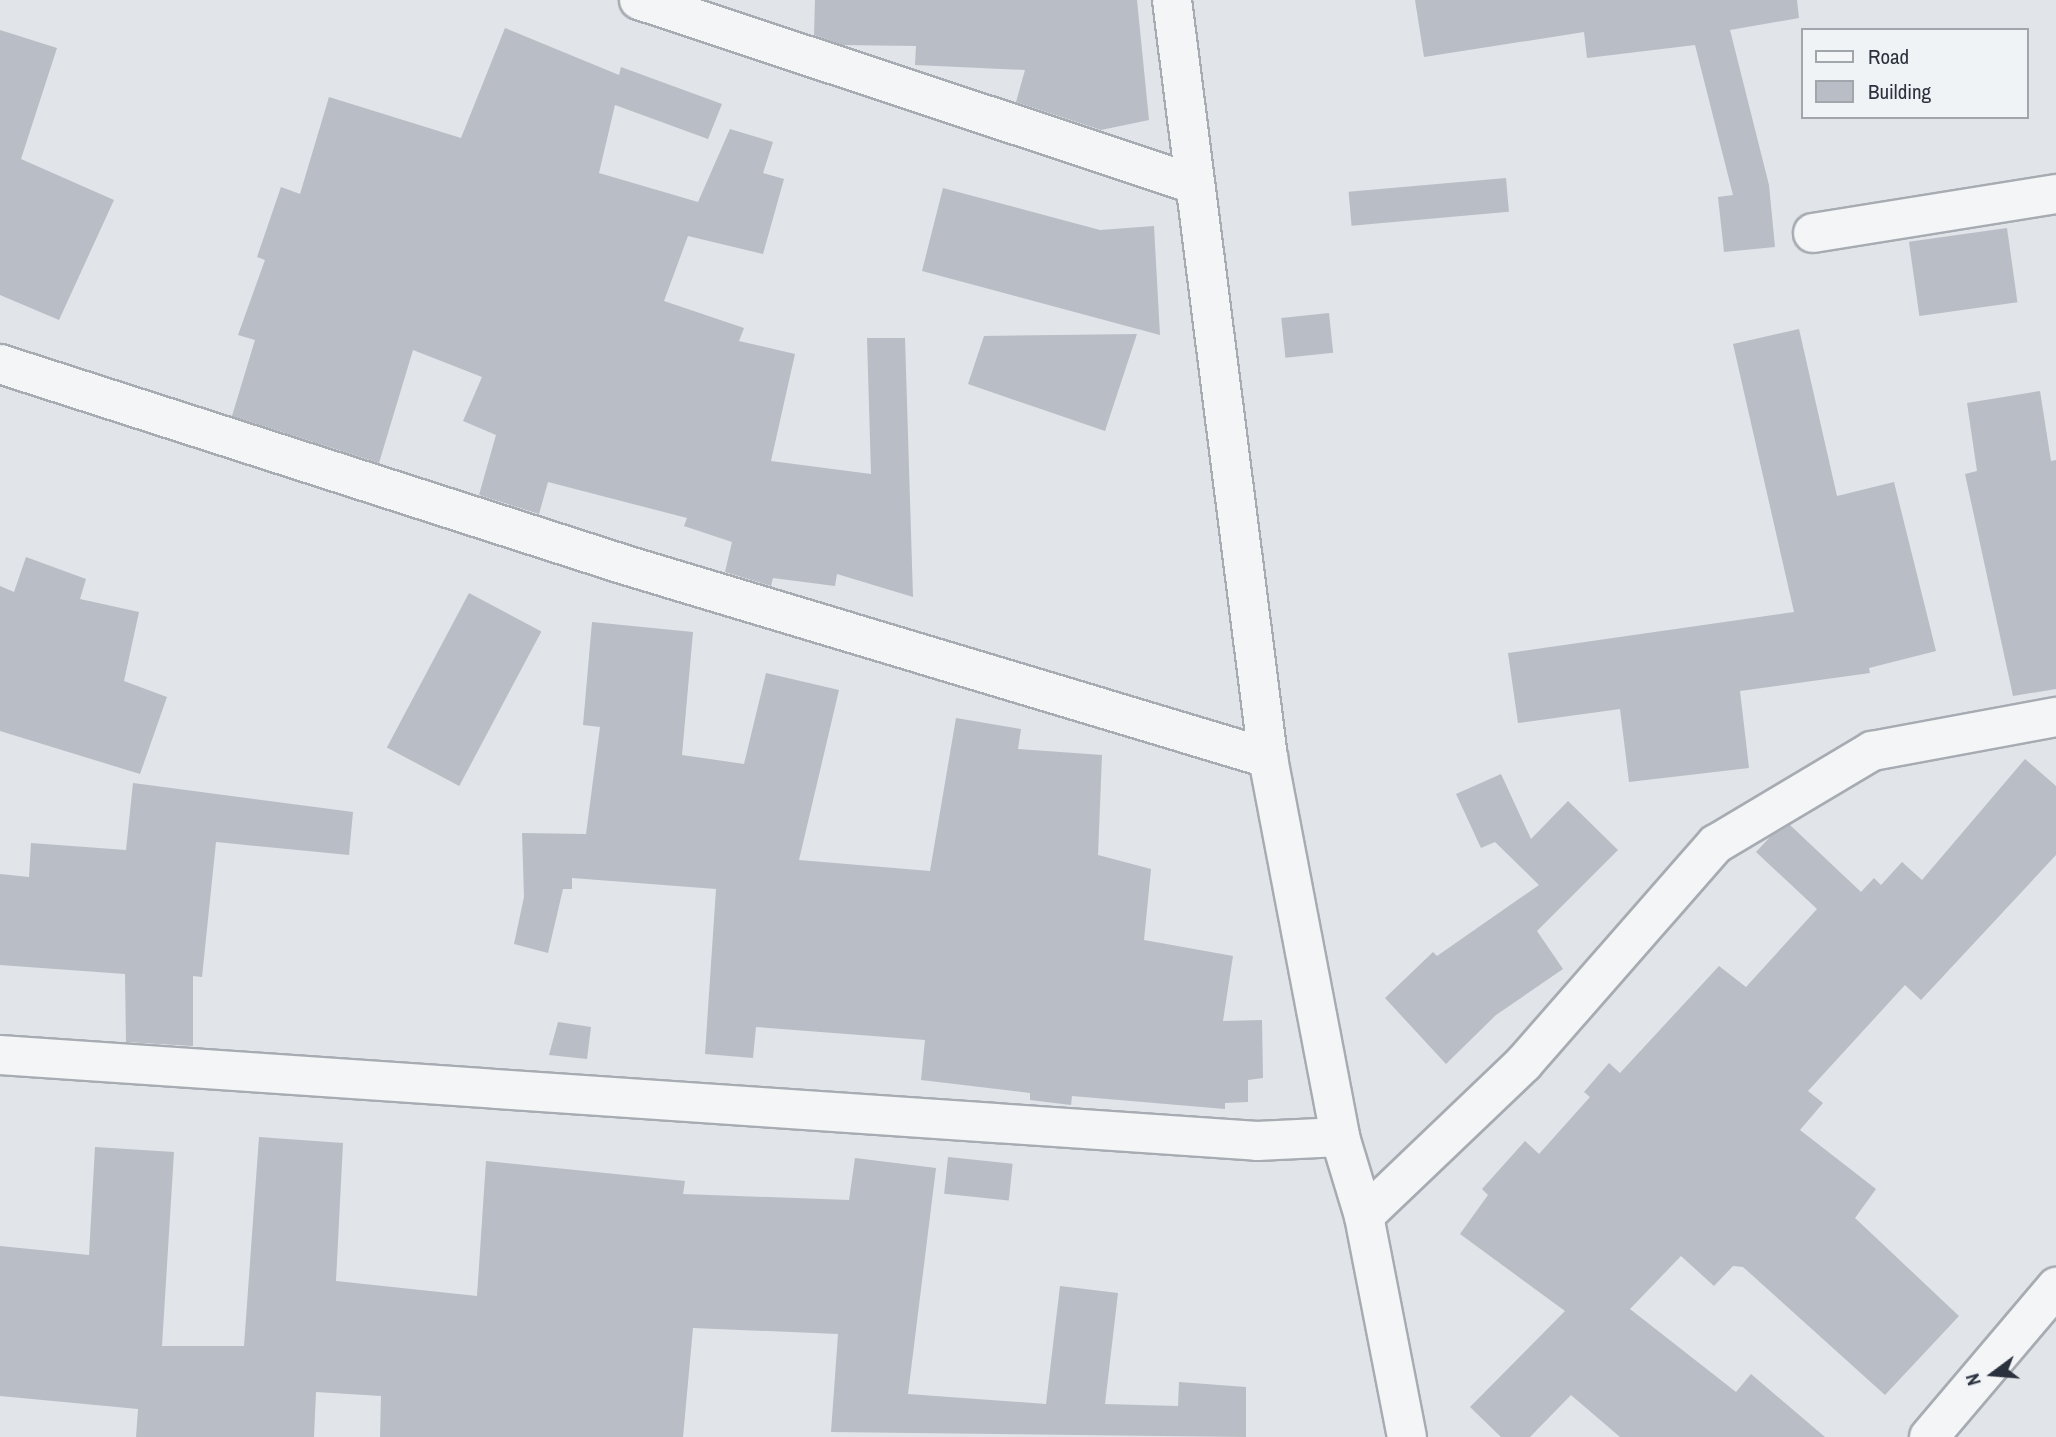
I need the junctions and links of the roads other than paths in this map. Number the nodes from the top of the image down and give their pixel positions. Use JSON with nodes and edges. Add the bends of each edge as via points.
{"nodes":[{"id":1,"x":1172,"y":0,"type":"edge"},
{"id":2,"x":656,"y":3,"type":"edge"},
{"id":3,"x":1191,"y":183,"type":"junction"},
{"id":4,"x":2056,"y":194,"type":"edge"},
{"id":5,"x":1813,"y":233,"type":"dead end"},
{"id":6,"x":0,"y":364,"type":"edge"},
{"id":7,"x":2056,"y":717,"type":"edge"},
{"id":8,"x":1268,"y":758,"type":"junction"},
{"id":9,"x":0,"y":1055,"type":"edge"},
{"id":10,"x":1340,"y":1137,"type":"junction"},
{"id":11,"x":1364,"y":1216,"type":"junction"},
{"id":12,"x":2056,"y":1287,"type":"edge"},
{"id":13,"x":1408,"y":1437,"type":"edge"},
{"id":14,"x":1929,"y":1437,"type":"edge"}],
"edges":[{"from":1,"to":3,"type":"street"},
{"from":2,"to":3,"type":"street"},
{"from":3,"to":8,"type":"street"},
{"from":4,"to":5,"type":"street"},
{"from":6,"to":8,"type":"street","via":[[622,564]]},
{"from":7,"to":11,"type":"street","via":[[1872,751],[1716,844],[1524,1063]]},
{"from":8,"to":10,"type":"street"},
{"from":9,"to":10,"type":"street","via":[[1257,1141]]},
{"from":10,"to":11,"type":"street"},
{"from":11,"to":13,"type":"street"},
{"from":12,"to":14,"type":"street"}]}
